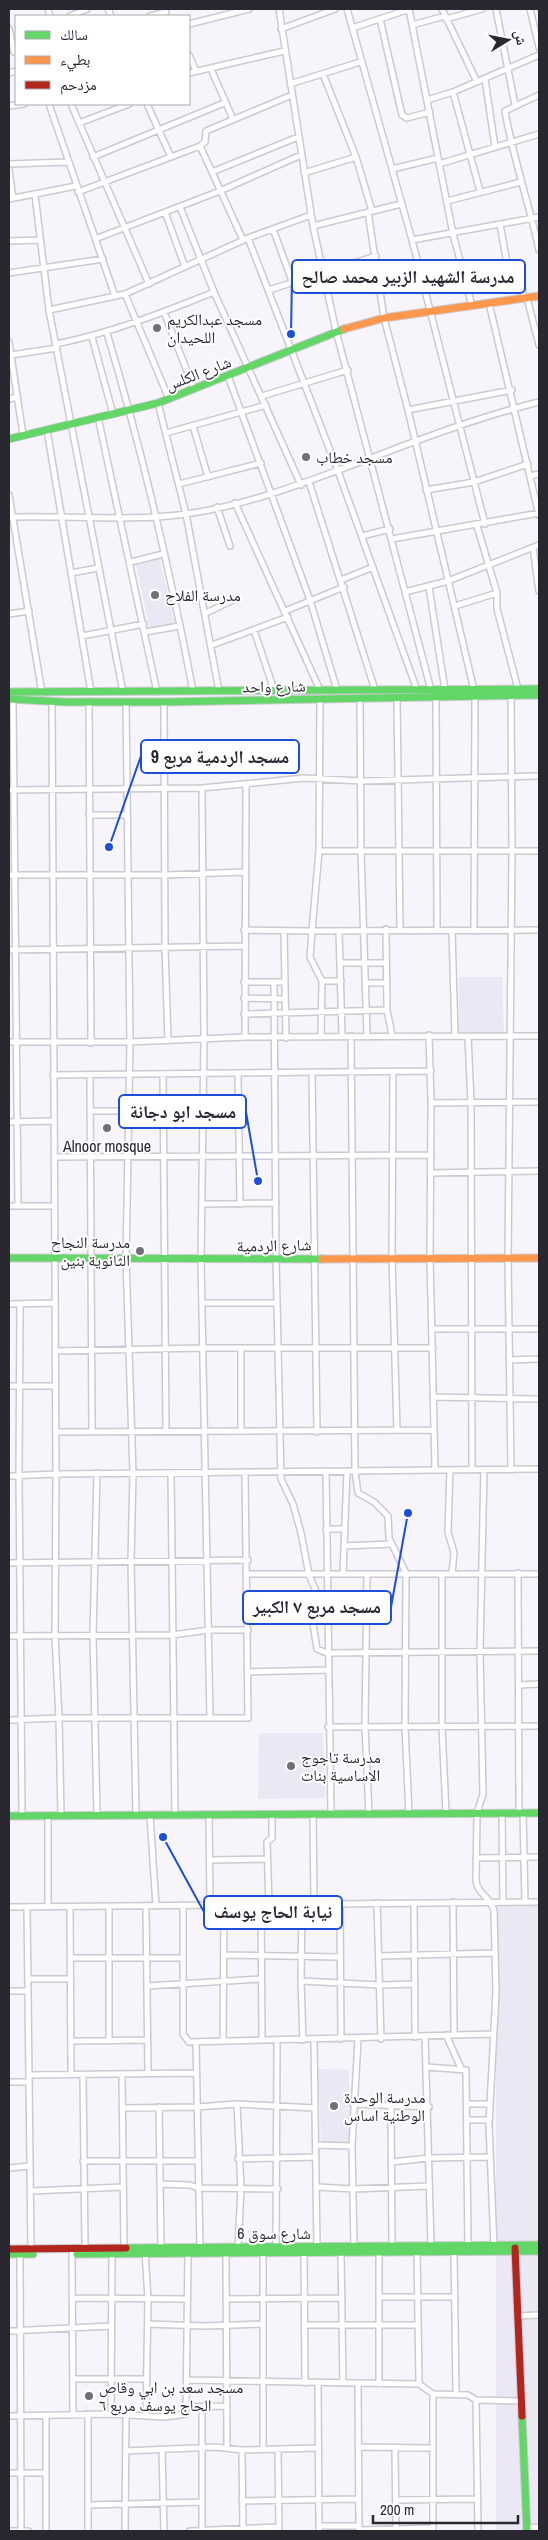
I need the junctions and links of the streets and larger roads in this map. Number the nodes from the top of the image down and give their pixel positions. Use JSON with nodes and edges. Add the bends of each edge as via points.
{"nodes":[{"id":1,"x":87,"y":9,"type":"edge"},
{"id":2,"x":249,"y":9,"type":"edge"},
{"id":3,"x":279,"y":9,"type":"edge"},
{"id":4,"x":335,"y":9,"type":"edge"},
{"id":5,"x":346,"y":9,"type":"edge"},
{"id":6,"x":410,"y":9,"type":"edge"},
{"id":7,"x":442,"y":9,"type":"edge"},
{"id":8,"x":482,"y":9,"type":"edge"},
{"id":9,"x":496,"y":9,"type":"edge"},
{"id":10,"x":530,"y":9,"type":"edge"},
{"id":11,"x":72,"y":15,"type":"edge"},
{"id":12,"x":446,"y":18,"type":"junction"},
{"id":13,"x":380,"y":19,"type":"junction"},
{"id":14,"x":190,"y":24,"type":"edge"},
{"id":15,"x":412,"y":25,"type":"junction"},
{"id":16,"x":352,"y":28,"type":"junction"},
{"id":17,"x":9,"y":29,"type":"edge"},
{"id":18,"x":281,"y":29,"type":"junction"},
{"id":19,"x":539,"y":47,"type":"edge"},
{"id":20,"x":284,"y":51,"type":"junction"},
{"id":21,"x":13,"y":52,"type":"edge"},
{"id":22,"x":539,"y":55,"type":"edge"},
{"id":23,"x":190,"y":57,"type":"edge"},
{"id":24,"x":360,"y":62,"type":"junction"},
{"id":25,"x":211,"y":69,"type":"junction"},
{"id":26,"x":507,"y":70,"type":"junction"},
{"id":27,"x":196,"y":71,"type":"junction"},
{"id":28,"x":190,"y":73,"type":"edge"},
{"id":29,"x":323,"y":74,"type":"junction"},
{"id":30,"x":485,"y":79,"type":"junction"},
{"id":31,"x":477,"y":82,"type":"junction"},
{"id":32,"x":290,"y":84,"type":"junction"},
{"id":33,"x":453,"y":92,"type":"junction"},
{"id":34,"x":292,"y":95,"type":"junction"},
{"id":35,"x":539,"y":95,"type":"edge"},
{"id":36,"x":427,"y":100,"type":"junction"},
{"id":37,"x":224,"y":103,"type":"junction"},
{"id":38,"x":49,"y":105,"type":"edge"},
{"id":39,"x":71,"y":105,"type":"edge"},
{"id":40,"x":125,"y":105,"type":"edge"},
{"id":41,"x":147,"y":105,"type":"edge"},
{"id":42,"x":515,"y":105,"type":"junction"},
{"id":43,"x":430,"y":112,"type":"junction"},
{"id":44,"x":233,"y":119,"type":"junction"},
{"id":45,"x":79,"y":123,"type":"junction"},
{"id":46,"x":159,"y":130,"type":"junction"},
{"id":47,"x":539,"y":134,"type":"edge"},
{"id":48,"x":298,"y":136,"type":"junction"},
{"id":49,"x":510,"y":144,"type":"junction"},
{"id":50,"x":200,"y":146,"type":"junction"},
{"id":51,"x":495,"y":147,"type":"junction"},
{"id":52,"x":301,"y":155,"type":"junction"},
{"id":53,"x":469,"y":156,"type":"junction"},
{"id":54,"x":93,"y":157,"type":"junction"},
{"id":55,"x":171,"y":157,"type":"junction"},
{"id":56,"x":356,"y":157,"type":"junction"},
{"id":57,"x":438,"y":161,"type":"junction"},
{"id":58,"x":68,"y":162,"type":"junction"},
{"id":59,"x":9,"y":164,"type":"edge"},
{"id":60,"x":9,"y":170,"type":"edge"},
{"id":61,"x":392,"y":170,"type":"junction"},
{"id":62,"x":212,"y":172,"type":"junction"},
{"id":63,"x":304,"y":173,"type":"junction"},
{"id":64,"x":105,"y":182,"type":"junction"},
{"id":65,"x":521,"y":182,"type":"junction"},
{"id":66,"x":77,"y":189,"type":"junction"},
{"id":67,"x":220,"y":191,"type":"junction"},
{"id":68,"x":480,"y":191,"type":"junction"},
{"id":69,"x":35,"y":195,"type":"junction"},
{"id":70,"x":11,"y":199,"type":"edge"},
{"id":71,"x":447,"y":201,"type":"junction"},
{"id":72,"x":401,"y":204,"type":"junction"},
{"id":73,"x":180,"y":207,"type":"junction"},
{"id":74,"x":370,"y":211,"type":"junction"},
{"id":75,"x":164,"y":212,"type":"junction"},
{"id":76,"x":311,"y":215,"type":"junction"},
{"id":77,"x":539,"y":217,"type":"edge"},
{"id":78,"x":533,"y":218,"type":"junction"},
{"id":79,"x":500,"y":224,"type":"junction"},
{"id":80,"x":125,"y":226,"type":"junction"},
{"id":81,"x":313,"y":226,"type":"junction"},
{"id":82,"x":273,"y":229,"type":"junction"},
{"id":83,"x":453,"y":234,"type":"junction"},
{"id":84,"x":95,"y":239,"type":"junction"},
{"id":85,"x":246,"y":239,"type":"junction"},
{"id":86,"x":40,"y":240,"type":"junction"},
{"id":87,"x":412,"y":240,"type":"junction"},
{"id":88,"x":9,"y":242,"type":"edge"},
{"id":89,"x":539,"y":250,"type":"edge"},
{"id":90,"x":376,"y":256,"type":"junction"},
{"id":91,"x":102,"y":259,"type":"junction"},
{"id":92,"x":200,"y":261,"type":"junction"},
{"id":93,"x":185,"y":267,"type":"junction"},
{"id":94,"x":43,"y":270,"type":"junction"},
{"id":95,"x":323,"y":272,"type":"junction"},
{"id":96,"x":9,"y":273,"type":"edge"},
{"id":97,"x":292,"y":280,"type":"junction"},
{"id":98,"x":149,"y":284,"type":"junction"},
{"id":99,"x":269,"y":290,"type":"junction"},
{"id":100,"x":214,"y":292,"type":"junction"},
{"id":101,"x":125,"y":294,"type":"junction"},
{"id":102,"x":116,"y":296,"type":"junction"},
{"id":103,"x":539,"y":296,"type":"edge"},
{"id":104,"x":525,"y":298,"type":"junction"},
{"id":105,"x":490,"y":303,"type":"junction"},
{"id":106,"x":472,"y":306,"type":"junction"},
{"id":107,"x":49,"y":310,"type":"junction"},
{"id":108,"x":164,"y":312,"type":"junction"},
{"id":109,"x":430,"y":313,"type":"junction"},
{"id":110,"x":384,"y":318,"type":"junction"},
{"id":111,"x":136,"y":323,"type":"junction"},
{"id":112,"x":336,"y":330,"type":"junction"},
{"id":113,"x":107,"y":333,"type":"junction"},
{"id":114,"x":92,"y":337,"type":"junction"},
{"id":115,"x":9,"y":342,"type":"edge"},
{"id":116,"x":539,"y":345,"type":"edge"},
{"id":117,"x":56,"y":346,"type":"junction"},
{"id":118,"x":291,"y":349,"type":"junction"},
{"id":119,"x":11,"y":355,"type":"junction"},
{"id":120,"x":248,"y":368,"type":"junction"},
{"id":121,"x":348,"y":370,"type":"junction"},
{"id":122,"x":228,"y":376,"type":"junction"},
{"id":123,"x":304,"y":385,"type":"junction"},
{"id":124,"x":194,"y":389,"type":"junction"},
{"id":125,"x":512,"y":390,"type":"junction"},
{"id":126,"x":262,"y":396,"type":"junction"},
{"id":127,"x":17,"y":397,"type":"junction"},
{"id":128,"x":9,"y":399,"type":"edge"},
{"id":129,"x":169,"y":399,"type":"junction"},
{"id":130,"x":454,"y":401,"type":"junction"},
{"id":131,"x":539,"y":402,"type":"edge"},
{"id":132,"x":158,"y":403,"type":"junction"},
{"id":133,"x":266,"y":405,"type":"junction"},
{"id":134,"x":516,"y":408,"type":"junction"},
{"id":135,"x":130,"y":410,"type":"junction"},
{"id":136,"x":408,"y":410,"type":"junction"},
{"id":137,"x":242,"y":412,"type":"junction"},
{"id":138,"x":113,"y":414,"type":"junction"},
{"id":139,"x":98,"y":417,"type":"junction"},
{"id":140,"x":70,"y":424,"type":"junction"},
{"id":141,"x":193,"y":426,"type":"junction"},
{"id":142,"x":460,"y":427,"type":"junction"},
{"id":143,"x":47,"y":430,"type":"junction"},
{"id":144,"x":166,"y":433,"type":"junction"},
{"id":145,"x":23,"y":435,"type":"junction"},
{"id":146,"x":9,"y":439,"type":"edge"},
{"id":147,"x":414,"y":442,"type":"junction"},
{"id":148,"x":370,"y":458,"type":"junction"},
{"id":149,"x":261,"y":463,"type":"junction"},
{"id":150,"x":528,"y":464,"type":"junction"},
{"id":151,"x":338,"y":470,"type":"junction"},
{"id":152,"x":539,"y":474,"type":"edge"},
{"id":153,"x":208,"y":476,"type":"junction"},
{"id":154,"x":531,"y":476,"type":"junction"},
{"id":155,"x":309,"y":482,"type":"junction"},
{"id":156,"x":474,"y":482,"type":"junction"},
{"id":157,"x":179,"y":484,"type":"junction"},
{"id":158,"x":301,"y":485,"type":"junction"},
{"id":159,"x":426,"y":490,"type":"junction"},
{"id":160,"x":271,"y":494,"type":"junction"},
{"id":161,"x":9,"y":495,"type":"edge"},
{"id":162,"x":235,"y":503,"type":"junction"},
{"id":163,"x":217,"y":507,"type":"junction"},
{"id":164,"x":186,"y":514,"type":"junction"},
{"id":165,"x":539,"y":514,"type":"edge"},
{"id":166,"x":155,"y":516,"type":"junction"},
{"id":167,"x":11,"y":517,"type":"edge"},
{"id":168,"x":62,"y":517,"type":"junction"},
{"id":169,"x":120,"y":517,"type":"junction"},
{"id":170,"x":88,"y":518,"type":"junction"},
{"id":171,"x":485,"y":524,"type":"junction"},
{"id":172,"x":477,"y":526,"type":"junction"},
{"id":173,"x":390,"y":529,"type":"junction"},
{"id":174,"x":435,"y":532,"type":"junction"},
{"id":175,"x":362,"y":536,"type":"junction"},
{"id":176,"x":392,"y":539,"type":"junction"},
{"id":177,"x":230,"y":546,"type":"dead end"},
{"id":178,"x":536,"y":547,"type":"edge"},
{"id":179,"x":163,"y":554,"type":"junction"},
{"id":180,"x":131,"y":562,"type":"junction"},
{"id":181,"x":489,"y":563,"type":"junction"},
{"id":182,"x":373,"y":567,"type":"junction"},
{"id":183,"x":98,"y":568,"type":"junction"},
{"id":184,"x":71,"y":573,"type":"junction"},
{"id":185,"x":342,"y":580,"type":"junction"},
{"id":186,"x":448,"y":581,"type":"junction"},
{"id":187,"x":344,"y":587,"type":"junction"},
{"id":188,"x":430,"y":587,"type":"junction"},
{"id":189,"x":539,"y":591,"type":"edge"},
{"id":190,"x":405,"y":592,"type":"junction"},
{"id":191,"x":497,"y":593,"type":"junction"},
{"id":192,"x":232,"y":600,"type":"dead end"},
{"id":193,"x":310,"y":600,"type":"junction"},
{"id":194,"x":455,"y":606,"type":"junction"},
{"id":195,"x":29,"y":611,"type":"junction"},
{"id":196,"x":285,"y":611,"type":"junction"},
{"id":197,"x":206,"y":613,"type":"junction"},
{"id":198,"x":9,"y":614,"type":"edge"},
{"id":199,"x":288,"y":617,"type":"junction"},
{"id":200,"x":144,"y":624,"type":"junction"},
{"id":201,"x":180,"y":626,"type":"junction"},
{"id":202,"x":254,"y":630,"type":"junction"},
{"id":203,"x":111,"y":631,"type":"junction"},
{"id":204,"x":145,"y":632,"type":"junction"},
{"id":205,"x":82,"y":636,"type":"junction"},
{"id":206,"x":212,"y":645,"type":"junction"},
{"id":207,"x":518,"y":689,"type":"junction"},
{"id":208,"x":539,"y":689,"type":"edge"},
{"id":209,"x":274,"y":690,"type":"junction"},
{"id":210,"x":320,"y":690,"type":"junction"},
{"id":211,"x":337,"y":690,"type":"junction"},
{"id":212,"x":376,"y":690,"type":"junction"},
{"id":213,"x":417,"y":690,"type":"junction"},
{"id":214,"x":431,"y":690,"type":"junction"},
{"id":215,"x":445,"y":690,"type":"junction"},
{"id":216,"x":193,"y":691,"type":"junction"},
{"id":217,"x":219,"y":691,"type":"junction"},
{"id":218,"x":254,"y":691,"type":"junction"},
{"id":219,"x":91,"y":692,"type":"junction"},
{"id":220,"x":123,"y":692,"type":"junction"},
{"id":221,"x":157,"y":692,"type":"junction"},
{"id":222,"x":10,"y":693,"type":"edge"},
{"id":223,"x":42,"y":693,"type":"junction"},
{"id":224,"x":474,"y":693,"type":"junction"},
{"id":225,"x":511,"y":695,"type":"junction"},
{"id":226,"x":539,"y":695,"type":"edge"},
{"id":227,"x":397,"y":698,"type":"junction"},
{"id":228,"x":436,"y":698,"type":"junction"},
{"id":229,"x":360,"y":699,"type":"junction"},
{"id":230,"x":320,"y":700,"type":"junction"},
{"id":231,"x":52,"y":701,"type":"junction"},
{"id":232,"x":89,"y":701,"type":"junction"},
{"id":233,"x":254,"y":701,"type":"junction"},
{"id":234,"x":126,"y":702,"type":"junction"},
{"id":235,"x":164,"y":702,"type":"junction"},
{"id":236,"x":511,"y":776,"type":"junction"},
{"id":237,"x":539,"y":776,"type":"edge"},
{"id":238,"x":398,"y":778,"type":"junction"},
{"id":239,"x":474,"y":778,"type":"junction"},
{"id":240,"x":321,"y":779,"type":"junction"},
{"id":241,"x":436,"y":779,"type":"junction"},
{"id":242,"x":361,"y":781,"type":"junction"},
{"id":243,"x":246,"y":784,"type":"junction"},
{"id":244,"x":127,"y":788,"type":"junction"},
{"id":245,"x":165,"y":788,"type":"junction"},
{"id":246,"x":202,"y":788,"type":"junction"},
{"id":247,"x":12,"y":790,"type":"edge"},
{"id":248,"x":51,"y":790,"type":"junction"},
{"id":249,"x":88,"y":790,"type":"junction"},
{"id":250,"x":89,"y":815,"type":"junction"},
{"id":251,"x":127,"y":816,"type":"junction"},
{"id":252,"x":319,"y":851,"type":"junction"},
{"id":253,"x":399,"y":851,"type":"junction"},
{"id":254,"x":435,"y":851,"type":"junction"},
{"id":255,"x":474,"y":851,"type":"junction"},
{"id":256,"x":512,"y":851,"type":"junction"},
{"id":257,"x":539,"y":851,"type":"edge"},
{"id":258,"x":361,"y":852,"type":"junction"},
{"id":259,"x":244,"y":872,"type":"junction"},
{"id":260,"x":16,"y":875,"type":"junction"},
{"id":261,"x":52,"y":875,"type":"junction"},
{"id":262,"x":89,"y":875,"type":"junction"},
{"id":263,"x":204,"y":875,"type":"junction"},
{"id":264,"x":9,"y":876,"type":"edge"},
{"id":265,"x":127,"y":876,"type":"junction"},
{"id":266,"x":165,"y":876,"type":"junction"},
{"id":267,"x":386,"y":929,"type":"junction"},
{"id":268,"x":400,"y":929,"type":"junction"},
{"id":269,"x":437,"y":929,"type":"junction"},
{"id":270,"x":244,"y":930,"type":"junction"},
{"id":271,"x":363,"y":930,"type":"junction"},
{"id":272,"x":452,"y":930,"type":"junction"},
{"id":273,"x":511,"y":930,"type":"junction"},
{"id":274,"x":539,"y":930,"type":"edge"},
{"id":275,"x":284,"y":931,"type":"junction"},
{"id":276,"x":312,"y":931,"type":"junction"},
{"id":277,"x":339,"y":931,"type":"junction"},
{"id":278,"x":474,"y":931,"type":"junction"},
{"id":279,"x":244,"y":946,"type":"junction"},
{"id":280,"x":128,"y":948,"type":"junction"},
{"id":281,"x":165,"y":948,"type":"junction"},
{"id":282,"x":203,"y":948,"type":"junction"},
{"id":283,"x":52,"y":949,"type":"junction"},
{"id":284,"x":90,"y":949,"type":"junction"},
{"id":285,"x":9,"y":950,"type":"edge"},
{"id":286,"x":16,"y":950,"type":"junction"},
{"id":287,"x":340,"y":963,"type":"junction"},
{"id":288,"x":364,"y":963,"type":"junction"},
{"id":289,"x":386,"y":963,"type":"junction"},
{"id":290,"x":322,"y":981,"type":"junction"},
{"id":291,"x":341,"y":981,"type":"junction"},
{"id":292,"x":244,"y":982,"type":"junction"},
{"id":293,"x":274,"y":982,"type":"junction"},
{"id":294,"x":284,"y":982,"type":"junction"},
{"id":295,"x":365,"y":983,"type":"junction"},
{"id":296,"x":386,"y":983,"type":"junction"},
{"id":297,"x":244,"y":998,"type":"junction"},
{"id":298,"x":274,"y":999,"type":"junction"},
{"id":299,"x":284,"y":999,"type":"junction"},
{"id":300,"x":366,"y":1010,"type":"junction"},
{"id":301,"x":387,"y":1010,"type":"junction"},
{"id":302,"x":342,"y":1011,"type":"junction"},
{"id":303,"x":320,"y":1013,"type":"junction"},
{"id":304,"x":244,"y":1014,"type":"junction"},
{"id":305,"x":274,"y":1014,"type":"junction"},
{"id":306,"x":284,"y":1015,"type":"junction"},
{"id":307,"x":367,"y":1035,"type":"junction"},
{"id":308,"x":429,"y":1035,"type":"junction"},
{"id":309,"x":511,"y":1035,"type":"junction"},
{"id":310,"x":245,"y":1036,"type":"junction"},
{"id":311,"x":321,"y":1036,"type":"junction"},
{"id":312,"x":342,"y":1036,"type":"junction"},
{"id":313,"x":351,"y":1036,"type":"junction"},
{"id":314,"x":392,"y":1036,"type":"junction"},
{"id":315,"x":456,"y":1036,"type":"junction"},
{"id":316,"x":468,"y":1036,"type":"junction"},
{"id":317,"x":539,"y":1036,"type":"edge"},
{"id":318,"x":204,"y":1038,"type":"junction"},
{"id":319,"x":274,"y":1038,"type":"junction"},
{"id":320,"x":286,"y":1038,"type":"junction"},
{"id":321,"x":168,"y":1040,"type":"junction"},
{"id":322,"x":54,"y":1041,"type":"junction"},
{"id":323,"x":9,"y":1042,"type":"edge"},
{"id":324,"x":17,"y":1042,"type":"junction"},
{"id":325,"x":130,"y":1042,"type":"junction"},
{"id":326,"x":91,"y":1043,"type":"junction"},
{"id":327,"x":431,"y":1071,"type":"junction"},
{"id":328,"x":392,"y":1072,"type":"junction"},
{"id":329,"x":352,"y":1073,"type":"junction"},
{"id":330,"x":163,"y":1074,"type":"junction"},
{"id":331,"x":275,"y":1074,"type":"junction"},
{"id":332,"x":312,"y":1074,"type":"junction"},
{"id":333,"x":128,"y":1075,"type":"junction"},
{"id":334,"x":203,"y":1075,"type":"junction"},
{"id":335,"x":238,"y":1075,"type":"junction"},
{"id":336,"x":52,"y":1076,"type":"junction"},
{"id":337,"x":90,"y":1076,"type":"junction"},
{"id":338,"x":539,"y":1102,"type":"edge"},
{"id":339,"x":431,"y":1103,"type":"junction"},
{"id":340,"x":471,"y":1103,"type":"junction"},
{"id":341,"x":508,"y":1103,"type":"junction"},
{"id":342,"x":90,"y":1111,"type":"junction"},
{"id":343,"x":128,"y":1111,"type":"junction"},
{"id":344,"x":53,"y":1121,"type":"junction"},
{"id":345,"x":9,"y":1122,"type":"edge"},
{"id":346,"x":17,"y":1122,"type":"junction"},
{"id":347,"x":431,"y":1154,"type":"junction"},
{"id":348,"x":393,"y":1155,"type":"junction"},
{"id":349,"x":91,"y":1156,"type":"junction"},
{"id":350,"x":275,"y":1156,"type":"junction"},
{"id":351,"x":313,"y":1156,"type":"junction"},
{"id":352,"x":352,"y":1156,"type":"junction"},
{"id":353,"x":54,"y":1157,"type":"junction"},
{"id":354,"x":129,"y":1157,"type":"junction"},
{"id":355,"x":165,"y":1157,"type":"junction"},
{"id":356,"x":239,"y":1157,"type":"junction"},
{"id":357,"x":203,"y":1158,"type":"junction"},
{"id":358,"x":539,"y":1171,"type":"edge"},
{"id":359,"x":509,"y":1172,"type":"junction"},
{"id":360,"x":431,"y":1173,"type":"junction"},
{"id":361,"x":471,"y":1173,"type":"junction"},
{"id":362,"x":276,"y":1203,"type":"junction"},
{"id":363,"x":203,"y":1204,"type":"junction"},
{"id":364,"x":240,"y":1204,"type":"junction"},
{"id":365,"x":9,"y":1206,"type":"edge"},
{"id":366,"x":18,"y":1206,"type":"junction"},
{"id":367,"x":54,"y":1206,"type":"junction"},
{"id":368,"x":392,"y":1257,"type":"junction"},
{"id":369,"x":470,"y":1257,"type":"junction"},
{"id":370,"x":9,"y":1258,"type":"edge"},
{"id":371,"x":54,"y":1258,"type":"junction"},
{"id":372,"x":313,"y":1258,"type":"junction"},
{"id":373,"x":352,"y":1258,"type":"junction"},
{"id":374,"x":430,"y":1258,"type":"junction"},
{"id":375,"x":539,"y":1258,"type":"edge"},
{"id":376,"x":91,"y":1259,"type":"junction"},
{"id":377,"x":126,"y":1259,"type":"junction"},
{"id":378,"x":276,"y":1259,"type":"junction"},
{"id":379,"x":508,"y":1259,"type":"junction"},
{"id":380,"x":164,"y":1260,"type":"junction"},
{"id":381,"x":201,"y":1260,"type":"junction"},
{"id":382,"x":55,"y":1303,"type":"junction"},
{"id":383,"x":202,"y":1303,"type":"junction"},
{"id":384,"x":277,"y":1303,"type":"junction"},
{"id":385,"x":9,"y":1304,"type":"edge"},
{"id":386,"x":20,"y":1304,"type":"junction"},
{"id":387,"x":509,"y":1328,"type":"junction"},
{"id":388,"x":539,"y":1328,"type":"edge"},
{"id":389,"x":433,"y":1329,"type":"junction"},
{"id":390,"x":471,"y":1329,"type":"junction"},
{"id":391,"x":277,"y":1347,"type":"junction"},
{"id":392,"x":315,"y":1347,"type":"junction"},
{"id":393,"x":166,"y":1348,"type":"junction"},
{"id":394,"x":203,"y":1348,"type":"junction"},
{"id":395,"x":241,"y":1348,"type":"junction"},
{"id":396,"x":355,"y":1348,"type":"junction"},
{"id":397,"x":395,"y":1348,"type":"junction"},
{"id":398,"x":433,"y":1348,"type":"junction"},
{"id":399,"x":129,"y":1349,"type":"junction"},
{"id":400,"x":92,"y":1350,"type":"junction"},
{"id":401,"x":55,"y":1351,"type":"junction"},
{"id":402,"x":539,"y":1359,"type":"edge"},
{"id":403,"x":509,"y":1360,"type":"junction"},
{"id":404,"x":9,"y":1386,"type":"edge"},
{"id":405,"x":20,"y":1386,"type":"junction"},
{"id":406,"x":55,"y":1386,"type":"junction"},
{"id":407,"x":434,"y":1397,"type":"junction"},
{"id":408,"x":472,"y":1398,"type":"junction"},
{"id":409,"x":510,"y":1398,"type":"junction"},
{"id":410,"x":539,"y":1398,"type":"edge"},
{"id":411,"x":397,"y":1430,"type":"junction"},
{"id":412,"x":433,"y":1430,"type":"junction"},
{"id":413,"x":131,"y":1431,"type":"junction"},
{"id":414,"x":166,"y":1431,"type":"junction"},
{"id":415,"x":241,"y":1431,"type":"junction"},
{"id":416,"x":355,"y":1431,"type":"junction"},
{"id":417,"x":56,"y":1432,"type":"junction"},
{"id":418,"x":92,"y":1432,"type":"junction"},
{"id":419,"x":204,"y":1432,"type":"junction"},
{"id":420,"x":280,"y":1432,"type":"junction"},
{"id":421,"x":317,"y":1432,"type":"junction"},
{"id":422,"x":539,"y":1469,"type":"edge"},
{"id":423,"x":435,"y":1470,"type":"junction"},
{"id":424,"x":450,"y":1470,"type":"junction"},
{"id":425,"x":472,"y":1470,"type":"junction"},
{"id":426,"x":484,"y":1470,"type":"junction"},
{"id":427,"x":511,"y":1470,"type":"junction"},
{"id":428,"x":326,"y":1471,"type":"junction"},
{"id":429,"x":347,"y":1471,"type":"junction"},
{"id":430,"x":355,"y":1471,"type":"junction"},
{"id":431,"x":206,"y":1472,"type":"junction"},
{"id":432,"x":245,"y":1472,"type":"junction"},
{"id":433,"x":281,"y":1472,"type":"junction"},
{"id":434,"x":97,"y":1473,"type":"junction"},
{"id":435,"x":133,"y":1473,"type":"junction"},
{"id":436,"x":171,"y":1473,"type":"junction"},
{"id":437,"x":56,"y":1474,"type":"junction"},
{"id":438,"x":9,"y":1476,"type":"edge"},
{"id":439,"x":18,"y":1477,"type":"junction"},
{"id":440,"x":326,"y":1529,"type":"junction"},
{"id":441,"x":344,"y":1529,"type":"junction"},
{"id":442,"x":391,"y":1544,"type":"junction"},
{"id":443,"x":344,"y":1546,"type":"junction"},
{"id":444,"x":171,"y":1560,"type":"junction"},
{"id":445,"x":208,"y":1560,"type":"junction"},
{"id":446,"x":248,"y":1560,"type":"junction"},
{"id":447,"x":96,"y":1561,"type":"junction"},
{"id":448,"x":131,"y":1561,"type":"junction"},
{"id":449,"x":55,"y":1562,"type":"junction"},
{"id":450,"x":9,"y":1563,"type":"edge"},
{"id":451,"x":19,"y":1563,"type":"junction"},
{"id":452,"x":481,"y":1572,"type":"junction"},
{"id":453,"x":308,"y":1573,"type":"junction"},
{"id":454,"x":406,"y":1573,"type":"junction"},
{"id":455,"x":452,"y":1573,"type":"junction"},
{"id":456,"x":518,"y":1573,"type":"junction"},
{"id":457,"x":248,"y":1574,"type":"junction"},
{"id":458,"x":326,"y":1574,"type":"junction"},
{"id":459,"x":343,"y":1574,"type":"junction"},
{"id":460,"x":442,"y":1574,"type":"junction"},
{"id":461,"x":539,"y":1574,"type":"edge"},
{"id":462,"x":367,"y":1575,"type":"junction"},
{"id":463,"x":209,"y":1630,"type":"junction"},
{"id":464,"x":248,"y":1630,"type":"junction"},
{"id":465,"x":132,"y":1634,"type":"junction"},
{"id":466,"x":93,"y":1635,"type":"junction"},
{"id":467,"x":172,"y":1635,"type":"junction"},
{"id":468,"x":9,"y":1636,"type":"edge"},
{"id":469,"x":20,"y":1636,"type":"junction"},
{"id":470,"x":55,"y":1636,"type":"junction"},
{"id":471,"x":480,"y":1651,"type":"junction"},
{"id":472,"x":539,"y":1651,"type":"edge"},
{"id":473,"x":367,"y":1652,"type":"junction"},
{"id":474,"x":405,"y":1652,"type":"junction"},
{"id":475,"x":441,"y":1652,"type":"junction"},
{"id":476,"x":518,"y":1652,"type":"junction"},
{"id":477,"x":327,"y":1653,"type":"junction"},
{"id":478,"x":327,"y":1670,"type":"junction"},
{"id":479,"x":247,"y":1672,"type":"junction"},
{"id":480,"x":519,"y":1684,"type":"junction"},
{"id":481,"x":539,"y":1684,"type":"edge"},
{"id":482,"x":60,"y":1718,"type":"junction"},
{"id":483,"x":96,"y":1718,"type":"junction"},
{"id":484,"x":133,"y":1718,"type":"junction"},
{"id":485,"x":172,"y":1718,"type":"junction"},
{"id":486,"x":210,"y":1718,"type":"junction"},
{"id":487,"x":9,"y":1720,"type":"edge"},
{"id":488,"x":21,"y":1721,"type":"junction"},
{"id":489,"x":482,"y":1726,"type":"junction"},
{"id":490,"x":539,"y":1726,"type":"edge"},
{"id":491,"x":328,"y":1727,"type":"junction"},
{"id":492,"x":365,"y":1727,"type":"junction"},
{"id":493,"x":405,"y":1727,"type":"junction"},
{"id":494,"x":520,"y":1727,"type":"junction"},
{"id":495,"x":442,"y":1728,"type":"junction"},
{"id":496,"x":477,"y":1813,"type":"junction"},
{"id":497,"x":502,"y":1813,"type":"junction"},
{"id":498,"x":521,"y":1813,"type":"junction"},
{"id":499,"x":539,"y":1813,"type":"edge"},
{"id":500,"x":209,"y":1814,"type":"junction"},
{"id":501,"x":272,"y":1814,"type":"junction"},
{"id":502,"x":313,"y":1814,"type":"junction"},
{"id":503,"x":331,"y":1814,"type":"junction"},
{"id":504,"x":369,"y":1814,"type":"junction"},
{"id":505,"x":409,"y":1814,"type":"junction"},
{"id":506,"x":446,"y":1814,"type":"junction"},
{"id":507,"x":22,"y":1815,"type":"junction"},
{"id":508,"x":48,"y":1815,"type":"junction"},
{"id":509,"x":61,"y":1815,"type":"junction"},
{"id":510,"x":97,"y":1815,"type":"junction"},
{"id":511,"x":136,"y":1815,"type":"junction"},
{"id":512,"x":150,"y":1815,"type":"junction"},
{"id":513,"x":175,"y":1815,"type":"junction"},
{"id":514,"x":9,"y":1816,"type":"edge"},
{"id":515,"x":539,"y":1857,"type":"edge"},
{"id":516,"x":476,"y":1858,"type":"junction"},
{"id":517,"x":502,"y":1858,"type":"junction"},
{"id":518,"x":524,"y":1858,"type":"junction"},
{"id":519,"x":267,"y":1859,"type":"junction"},
{"id":520,"x":210,"y":1860,"type":"junction"},
{"id":521,"x":453,"y":1902,"type":"junction"},
{"id":522,"x":490,"y":1902,"type":"junction"},
{"id":523,"x":503,"y":1902,"type":"junction"},
{"id":524,"x":525,"y":1902,"type":"junction"},
{"id":525,"x":539,"y":1902,"type":"edge"},
{"id":526,"x":377,"y":1903,"type":"junction"},
{"id":527,"x":414,"y":1903,"type":"junction"},
{"id":528,"x":261,"y":1904,"type":"junction"},
{"id":529,"x":269,"y":1904,"type":"junction"},
{"id":530,"x":302,"y":1904,"type":"junction"},
{"id":531,"x":314,"y":1904,"type":"junction"},
{"id":532,"x":340,"y":1904,"type":"junction"},
{"id":533,"x":182,"y":1905,"type":"junction"},
{"id":534,"x":210,"y":1905,"type":"junction"},
{"id":535,"x":224,"y":1905,"type":"junction"},
{"id":536,"x":146,"y":1906,"type":"junction"},
{"id":537,"x":156,"y":1906,"type":"junction"},
{"id":538,"x":9,"y":1907,"type":"edge"},
{"id":539,"x":26,"y":1907,"type":"junction"},
{"id":540,"x":48,"y":1907,"type":"junction"},
{"id":541,"x":70,"y":1907,"type":"junction"},
{"id":542,"x":109,"y":1907,"type":"junction"},
{"id":543,"x":495,"y":1953,"type":"junction"},
{"id":544,"x":262,"y":1954,"type":"junction"},
{"id":545,"x":454,"y":1954,"type":"junction"},
{"id":546,"x":224,"y":1955,"type":"junction"},
{"id":547,"x":301,"y":1955,"type":"junction"},
{"id":548,"x":416,"y":1955,"type":"junction"},
{"id":549,"x":379,"y":1956,"type":"junction"},
{"id":550,"x":339,"y":1957,"type":"junction"},
{"id":551,"x":71,"y":1958,"type":"junction"},
{"id":552,"x":108,"y":1958,"type":"junction"},
{"id":553,"x":146,"y":1958,"type":"junction"},
{"id":554,"x":183,"y":1958,"type":"junction"},
{"id":555,"x":28,"y":1979,"type":"junction"},
{"id":556,"x":71,"y":1979,"type":"junction"},
{"id":557,"x":224,"y":1980,"type":"junction"},
{"id":558,"x":261,"y":1980,"type":"junction"},
{"id":559,"x":301,"y":1981,"type":"junction"},
{"id":560,"x":340,"y":1983,"type":"junction"},
{"id":561,"x":415,"y":1984,"type":"junction"},
{"id":562,"x":380,"y":1985,"type":"junction"},
{"id":563,"x":147,"y":1986,"type":"junction"},
{"id":564,"x":184,"y":1986,"type":"junction"},
{"id":565,"x":9,"y":1991,"type":"edge"},
{"id":566,"x":28,"y":1991,"type":"junction"},
{"id":567,"x":493,"y":2034,"type":"junction"},
{"id":568,"x":446,"y":2035,"type":"junction"},
{"id":569,"x":454,"y":2035,"type":"junction"},
{"id":570,"x":415,"y":2037,"type":"junction"},
{"id":571,"x":425,"y":2037,"type":"junction"},
{"id":572,"x":341,"y":2039,"type":"junction"},
{"id":573,"x":358,"y":2039,"type":"junction"},
{"id":574,"x":381,"y":2039,"type":"junction"},
{"id":575,"x":147,"y":2040,"type":"junction"},
{"id":576,"x":262,"y":2040,"type":"junction"},
{"id":577,"x":277,"y":2040,"type":"junction"},
{"id":578,"x":303,"y":2040,"type":"junction"},
{"id":579,"x":314,"y":2040,"type":"junction"},
{"id":580,"x":71,"y":2041,"type":"junction"},
{"id":581,"x":109,"y":2041,"type":"junction"},
{"id":582,"x":223,"y":2041,"type":"junction"},
{"id":583,"x":196,"y":2042,"type":"junction"},
{"id":584,"x":427,"y":2067,"type":"junction"},
{"id":585,"x":462,"y":2068,"type":"junction"},
{"id":586,"x":196,"y":2073,"type":"junction"},
{"id":587,"x":71,"y":2074,"type":"junction"},
{"id":588,"x":122,"y":2074,"type":"junction"},
{"id":589,"x":148,"y":2074,"type":"junction"},
{"id":590,"x":83,"y":2075,"type":"junction"},
{"id":591,"x":29,"y":2076,"type":"junction"},
{"id":592,"x":9,"y":2082,"type":"edge"},
{"id":593,"x":29,"y":2082,"type":"junction"},
{"id":594,"x":237,"y":2104,"type":"junction"},
{"id":595,"x":353,"y":2104,"type":"junction"},
{"id":596,"x":468,"y":2104,"type":"junction"},
{"id":597,"x":490,"y":2104,"type":"junction"},
{"id":598,"x":391,"y":2105,"type":"junction"},
{"id":599,"x":160,"y":2107,"type":"junction"},
{"id":600,"x":197,"y":2107,"type":"junction"},
{"id":601,"x":276,"y":2107,"type":"junction"},
{"id":602,"x":428,"y":2107,"type":"junction"},
{"id":603,"x":122,"y":2108,"type":"junction"},
{"id":604,"x":315,"y":2108,"type":"junction"},
{"id":605,"x":468,"y":2120,"type":"junction"},
{"id":606,"x":489,"y":2120,"type":"junction"},
{"id":607,"x":316,"y":2144,"type":"junction"},
{"id":608,"x":352,"y":2146,"type":"junction"},
{"id":609,"x":316,"y":2157,"type":"junction"},
{"id":610,"x":490,"y":2157,"type":"junction"},
{"id":611,"x":429,"y":2158,"type":"junction"},
{"id":612,"x":468,"y":2158,"type":"junction"},
{"id":613,"x":238,"y":2159,"type":"junction"},
{"id":614,"x":276,"y":2159,"type":"junction"},
{"id":615,"x":83,"y":2161,"type":"junction"},
{"id":616,"x":122,"y":2161,"type":"junction"},
{"id":617,"x":160,"y":2161,"type":"junction"},
{"id":618,"x":198,"y":2161,"type":"junction"},
{"id":619,"x":392,"y":2162,"type":"junction"},
{"id":620,"x":30,"y":2166,"type":"junction"},
{"id":621,"x":9,"y":2168,"type":"edge"},
{"id":622,"x":160,"y":2184,"type":"junction"},
{"id":623,"x":429,"y":2186,"type":"junction"},
{"id":624,"x":123,"y":2187,"type":"junction"},
{"id":625,"x":317,"y":2187,"type":"junction"},
{"id":626,"x":391,"y":2187,"type":"junction"},
{"id":627,"x":84,"y":2188,"type":"junction"},
{"id":628,"x":199,"y":2188,"type":"junction"},
{"id":629,"x":241,"y":2189,"type":"junction"},
{"id":630,"x":278,"y":2189,"type":"junction"},
{"id":631,"x":352,"y":2189,"type":"junction"},
{"id":632,"x":31,"y":2191,"type":"junction"},
{"id":633,"x":539,"y":2245,"type":"edge"},
{"id":634,"x":276,"y":2246,"type":"junction"},
{"id":635,"x":431,"y":2246,"type":"junction"},
{"id":636,"x":238,"y":2247,"type":"junction"},
{"id":637,"x":317,"y":2247,"type":"junction"},
{"id":638,"x":354,"y":2247,"type":"junction"},
{"id":639,"x":392,"y":2247,"type":"junction"},
{"id":640,"x":200,"y":2248,"type":"junction"},
{"id":641,"x":468,"y":2248,"type":"junction"},
{"id":642,"x":494,"y":2248,"type":"junction"},
{"id":643,"x":515,"y":2248,"type":"junction"},
{"id":644,"x":9,"y":2249,"type":"edge"},
{"id":645,"x":31,"y":2249,"type":"junction"},
{"id":646,"x":85,"y":2249,"type":"junction"},
{"id":647,"x":124,"y":2249,"type":"junction"},
{"id":648,"x":161,"y":2249,"type":"junction"},
{"id":649,"x":454,"y":2251,"type":"junction"},
{"id":650,"x":539,"y":2251,"type":"edge"},
{"id":651,"x":145,"y":2252,"type":"junction"},
{"id":652,"x":379,"y":2252,"type":"junction"},
{"id":653,"x":417,"y":2252,"type":"junction"},
{"id":654,"x":264,"y":2253,"type":"junction"},
{"id":655,"x":304,"y":2253,"type":"junction"},
{"id":656,"x":341,"y":2253,"type":"junction"},
{"id":657,"x":9,"y":2254,"type":"edge"},
{"id":658,"x":20,"y":2254,"type":"junction"},
{"id":659,"x":72,"y":2254,"type":"junction"},
{"id":660,"x":112,"y":2254,"type":"junction"},
{"id":661,"x":188,"y":2254,"type":"junction"},
{"id":662,"x":226,"y":2254,"type":"junction"},
{"id":663,"x":379,"y":2297,"type":"junction"},
{"id":664,"x":418,"y":2297,"type":"junction"},
{"id":665,"x":455,"y":2297,"type":"junction"},
{"id":666,"x":72,"y":2298,"type":"junction"},
{"id":667,"x":112,"y":2298,"type":"junction"},
{"id":668,"x":342,"y":2298,"type":"junction"},
{"id":669,"x":148,"y":2299,"type":"junction"},
{"id":670,"x":186,"y":2299,"type":"junction"},
{"id":671,"x":226,"y":2299,"type":"junction"},
{"id":672,"x":263,"y":2299,"type":"junction"},
{"id":673,"x":304,"y":2299,"type":"junction"},
{"id":674,"x":539,"y":2315,"type":"edge"},
{"id":675,"x":517,"y":2316,"type":"junction"},
{"id":676,"x":148,"y":2324,"type":"junction"},
{"id":677,"x":263,"y":2324,"type":"junction"},
{"id":678,"x":305,"y":2325,"type":"junction"},
{"id":679,"x":342,"y":2325,"type":"junction"},
{"id":680,"x":380,"y":2325,"type":"junction"},
{"id":681,"x":418,"y":2325,"type":"junction"},
{"id":682,"x":111,"y":2326,"type":"junction"},
{"id":683,"x":186,"y":2326,"type":"junction"},
{"id":684,"x":225,"y":2326,"type":"junction"},
{"id":685,"x":72,"y":2327,"type":"junction"},
{"id":686,"x":9,"y":2331,"type":"edge"},
{"id":687,"x":20,"y":2331,"type":"junction"},
{"id":688,"x":73,"y":2379,"type":"junction"},
{"id":689,"x":112,"y":2379,"type":"junction"},
{"id":690,"x":147,"y":2379,"type":"junction"},
{"id":691,"x":186,"y":2380,"type":"junction"},
{"id":692,"x":226,"y":2380,"type":"junction"},
{"id":693,"x":262,"y":2380,"type":"junction"},
{"id":694,"x":305,"y":2383,"type":"junction"},
{"id":695,"x":318,"y":2383,"type":"junction"},
{"id":696,"x":343,"y":2383,"type":"junction"},
{"id":697,"x":358,"y":2384,"type":"junction"},
{"id":698,"x":380,"y":2384,"type":"junction"},
{"id":699,"x":419,"y":2384,"type":"junction"},
{"id":700,"x":433,"y":2394,"type":"junction"},
{"id":701,"x":456,"y":2394,"type":"junction"},
{"id":702,"x":476,"y":2400,"type":"junction"},
{"id":703,"x":520,"y":2401,"type":"junction"},
{"id":704,"x":226,"y":2406,"type":"junction"},
{"id":705,"x":187,"y":2407,"type":"junction"},
{"id":706,"x":202,"y":2407,"type":"junction"},
{"id":707,"x":88,"y":2414,"type":"junction"},
{"id":708,"x":111,"y":2414,"type":"junction"},
{"id":709,"x":73,"y":2415,"type":"junction"},
{"id":710,"x":126,"y":2415,"type":"junction"},
{"id":711,"x":9,"y":2416,"type":"edge"},
{"id":712,"x":21,"y":2416,"type":"junction"},
{"id":713,"x":46,"y":2416,"type":"junction"},
{"id":714,"x":146,"y":2416,"type":"junction"},
{"id":715,"x":358,"y":2447,"type":"junction"},
{"id":716,"x":202,"y":2448,"type":"junction"},
{"id":717,"x":227,"y":2448,"type":"junction"},
{"id":718,"x":318,"y":2448,"type":"junction"},
{"id":719,"x":396,"y":2448,"type":"junction"},
{"id":720,"x":432,"y":2448,"type":"junction"},
{"id":721,"x":263,"y":2449,"type":"junction"},
{"id":722,"x":278,"y":2449,"type":"junction"},
{"id":723,"x":162,"y":2450,"type":"junction"},
{"id":724,"x":242,"y":2450,"type":"junction"},
{"id":725,"x":126,"y":2451,"type":"junction"},
{"id":726,"x":9,"y":2473,"type":"edge"},
{"id":727,"x":19,"y":2473,"type":"junction"},
{"id":728,"x":46,"y":2473,"type":"junction"},
{"id":729,"x":358,"y":2499,"type":"junction"},
{"id":730,"x":478,"y":2499,"type":"junction"},
{"id":731,"x":318,"y":2500,"type":"junction"},
{"id":732,"x":396,"y":2500,"type":"junction"},
{"id":733,"x":433,"y":2500,"type":"junction"},
{"id":734,"x":242,"y":2501,"type":"junction"},
{"id":735,"x":278,"y":2501,"type":"junction"},
{"id":736,"x":202,"y":2502,"type":"junction"},
{"id":737,"x":164,"y":2503,"type":"junction"},
{"id":738,"x":125,"y":2504,"type":"junction"},
{"id":739,"x":89,"y":2505,"type":"junction"},
{"id":740,"x":539,"y":2527,"type":"edge"},
{"id":741,"x":319,"y":2528,"type":"edge"},
{"id":742,"x":279,"y":2529,"type":"edge"},
{"id":743,"x":359,"y":2529,"type":"edge"},
{"id":744,"x":243,"y":2530,"type":"edge"},
{"id":745,"x":396,"y":2530,"type":"edge"},
{"id":746,"x":433,"y":2530,"type":"edge"},
{"id":747,"x":527,"y":2530,"type":"edge"},
{"id":748,"x":9,"y":2531,"type":"edge"},
{"id":749,"x":21,"y":2531,"type":"edge"},
{"id":750,"x":28,"y":2531,"type":"edge"},
{"id":751,"x":46,"y":2531,"type":"edge"},
{"id":752,"x":88,"y":2531,"type":"edge"},
{"id":753,"x":125,"y":2531,"type":"edge"},
{"id":754,"x":164,"y":2531,"type":"edge"},
{"id":755,"x":190,"y":2531,"type":"edge"},
{"id":756,"x":202,"y":2531,"type":"edge"},
{"id":757,"x":478,"y":2531,"type":"edge"}],
"edges":[{"from":1,"to":11,"type":"street"},
{"from":2,"to":14,"type":"street"},
{"from":3,"to":18,"type":"street"},
{"from":4,"to":18,"type":"street"},
{"from":5,"to":16,"type":"street"},
{"from":6,"to":13,"type":"street"},
{"from":6,"to":15,"type":"street"},
{"from":7,"to":12,"type":"street"},
{"from":8,"to":12,"type":"street"},
{"from":9,"to":26,"type":"street"},
{"from":10,"to":19,"type":"street"},
{"from":12,"to":15,"type":"street"},
{"from":12,"to":31,"type":"street"},
{"from":13,"to":16,"type":"street"},
{"from":13,"to":43,"type":"street","via":[[402,115],[407,118]]},
{"from":15,"to":36,"type":"street"},
{"from":16,"to":24,"type":"street"},
{"from":17,"to":21,"type":"street"},
{"from":18,"to":20,"type":"street"},
{"from":20,"to":25,"type":"street"},
{"from":20,"to":32,"type":"street"},
{"from":22,"to":26,"type":"street"},
{"from":23,"to":27,"type":"street"},
{"from":24,"to":29,"type":"street"},
{"from":24,"to":61,"type":"street"},
{"from":25,"to":27,"type":"street"},
{"from":25,"to":37,"type":"street"},
{"from":26,"to":30,"type":"street"},
{"from":26,"to":42,"type":"street"},
{"from":27,"to":28,"type":"street"},
{"from":29,"to":32,"type":"street"},
{"from":29,"to":56,"type":"street"},
{"from":30,"to":31,"type":"street"},
{"from":30,"to":51,"type":"street"},
{"from":31,"to":33,"type":"street"},
{"from":32,"to":34,"type":"street"},
{"from":33,"to":36,"type":"street"},
{"from":33,"to":53,"type":"street"},
{"from":34,"to":44,"type":"street"},
{"from":34,"to":48,"type":"street"},
{"from":35,"to":42,"type":"street"},
{"from":36,"to":43,"type":"street"},
{"from":37,"to":44,"type":"street"},
{"from":37,"to":46,"type":"street"},
{"from":38,"to":58,"type":"street"},
{"from":39,"to":45,"type":"street"},
{"from":40,"to":45,"type":"street"},
{"from":41,"to":46,"type":"street"},
{"from":42,"to":49,"type":"street","via":[[505,111]]},
{"from":43,"to":57,"type":"street"},
{"from":44,"to":50,"type":"street","via":[[206,131]]},
{"from":45,"to":54,"type":"street"},
{"from":46,"to":54,"type":"street"},
{"from":46,"to":55,"type":"street"},
{"from":47,"to":49,"type":"street"},
{"from":48,"to":52,"type":"street"},
{"from":48,"to":62,"type":"street"},
{"from":49,"to":51,"type":"street"},
{"from":49,"to":65,"type":"street"},
{"from":50,"to":55,"type":"street"},
{"from":50,"to":62,"type":"street"},
{"from":51,"to":53,"type":"street"},
{"from":52,"to":63,"type":"street"},
{"from":52,"to":67,"type":"street"},
{"from":53,"to":57,"type":"street"},
{"from":53,"to":68,"type":"street"},
{"from":54,"to":64,"type":"street"},
{"from":55,"to":64,"type":"street"},
{"from":56,"to":63,"type":"street"},
{"from":56,"to":74,"type":"street"},
{"from":57,"to":61,"type":"street"},
{"from":57,"to":71,"type":"street"},
{"from":58,"to":59,"type":"street"},
{"from":58,"to":66,"type":"street"},
{"from":60,"to":70,"type":"street"},
{"from":61,"to":72,"type":"street"},
{"from":62,"to":67,"type":"street"},
{"from":63,"to":76,"type":"street"},
{"from":64,"to":66,"type":"street"},
{"from":64,"to":80,"type":"street"},
{"from":65,"to":68,"type":"street"},
{"from":65,"to":78,"type":"street"},
{"from":66,"to":69,"type":"street"},
{"from":66,"to":84,"type":"street"},
{"from":67,"to":73,"type":"street"},
{"from":67,"to":85,"type":"street"},
{"from":68,"to":71,"type":"street"},
{"from":69,"to":70,"type":"street"},
{"from":69,"to":86,"type":"street"},
{"from":71,"to":83,"type":"street"},
{"from":72,"to":74,"type":"street"},
{"from":72,"to":87,"type":"street"},
{"from":73,"to":75,"type":"street"},
{"from":73,"to":92,"type":"street"},
{"from":74,"to":81,"type":"street"},
{"from":74,"to":90,"type":"street"},
{"from":75,"to":80,"type":"street"},
{"from":75,"to":93,"type":"street"},
{"from":76,"to":81,"type":"street"},
{"from":76,"to":82,"type":"street"},
{"from":77,"to":78,"type":"street"},
{"from":78,"to":79,"type":"street"},
{"from":78,"to":89,"type":"street"},
{"from":79,"to":83,"type":"street"},
{"from":79,"to":104,"type":"street","via":[[508,269],[519,269]]},
{"from":80,"to":84,"type":"street"},
{"from":80,"to":98,"type":"street"},
{"from":81,"to":95,"type":"street"},
{"from":82,"to":85,"type":"street"},
{"from":82,"to":97,"type":"street"},
{"from":83,"to":87,"type":"street"},
{"from":83,"to":106,"type":"street"},
{"from":84,"to":91,"type":"street"},
{"from":85,"to":92,"type":"street"},
{"from":85,"to":99,"type":"street"},
{"from":86,"to":88,"type":"street"},
{"from":86,"to":94,"type":"street"},
{"from":87,"to":109,"type":"street"},
{"from":90,"to":95,"type":"street"},
{"from":90,"to":110,"type":"street"},
{"from":91,"to":94,"type":"street"},
{"from":91,"to":102,"type":"street"},
{"from":92,"to":93,"type":"street"},
{"from":92,"to":100,"type":"street"},
{"from":93,"to":98,"type":"street"},
{"from":94,"to":96,"type":"street"},
{"from":94,"to":107,"type":"street"},
{"from":95,"to":97,"type":"street"},
{"from":95,"to":112,"type":"street"},
{"from":97,"to":99,"type":"street"},
{"from":98,"to":101,"type":"street"},
{"from":99,"to":118,"type":"street"},
{"from":100,"to":108,"type":"street"},
{"from":100,"to":120,"type":"street"},
{"from":101,"to":102,"type":"street"},
{"from":101,"to":111,"type":"street"},
{"from":102,"to":107,"type":"street"},
{"from":103,"to":104,"type":"street","name":"شارع الكلس"},
{"from":104,"to":105,"type":"street","name":"شارع الكلس"},
{"from":104,"to":116,"type":"street"},
{"from":105,"to":106,"type":"street","name":"شارع الكلس"},
{"from":105,"to":125,"type":"street"},
{"from":106,"to":109,"type":"street","name":"شارع الكلس"},
{"from":107,"to":117,"type":"street"},
{"from":108,"to":111,"type":"street"},
{"from":108,"to":124,"type":"street"},
{"from":109,"to":110,"type":"street","name":"شارع الكلس"},
{"from":109,"to":130,"type":"street"},
{"from":110,"to":112,"type":"street","name":"شارع الكلس"},
{"from":110,"to":136,"type":"street"},
{"from":111,"to":113,"type":"street"},
{"from":111,"to":129,"type":"street"},
{"from":112,"to":118,"type":"street","name":"شارع الكلس"},
{"from":112,"to":121,"type":"street"},
{"from":113,"to":114,"type":"street"},
{"from":113,"to":135,"type":"street"},
{"from":114,"to":117,"type":"street"},
{"from":114,"to":138,"type":"street"},
{"from":115,"to":119,"type":"street"},
{"from":117,"to":119,"type":"street"},
{"from":117,"to":140,"type":"street"},
{"from":118,"to":120,"type":"street","name":"شارع الكلس"},
{"from":118,"to":123,"type":"street"},
{"from":119,"to":127,"type":"street"},
{"from":120,"to":122,"type":"street","name":"شارع الكلس"},
{"from":120,"to":126,"type":"street"},
{"from":121,"to":123,"type":"street"},
{"from":121,"to":148,"type":"street"},
{"from":122,"to":124,"type":"street","name":"شارع الكلس"},
{"from":122,"to":137,"type":"street"},
{"from":123,"to":126,"type":"street"},
{"from":123,"to":151,"type":"street"},
{"from":124,"to":129,"type":"street","name":"شارع الكلس"},
{"from":125,"to":130,"type":"street"},
{"from":125,"to":134,"type":"street"},
{"from":126,"to":133,"type":"street"},
{"from":127,"to":128,"type":"street"},
{"from":127,"to":145,"type":"street"},
{"from":129,"to":132,"type":"street","name":"شارع الكلس"},
{"from":130,"to":136,"type":"street"},
{"from":130,"to":142,"type":"street"},
{"from":131,"to":134,"type":"street"},
{"from":132,"to":135,"type":"street","name":"شارع الكلس"},
{"from":132,"to":144,"type":"street"},
{"from":133,"to":137,"type":"street"},
{"from":133,"to":158,"type":"street"},
{"from":134,"to":142,"type":"street"},
{"from":134,"to":150,"type":"street"},
{"from":135,"to":138,"type":"street","name":"شارع الكلس"},
{"from":135,"to":166,"type":"street"},
{"from":136,"to":147,"type":"street"},
{"from":137,"to":141,"type":"street"},
{"from":137,"to":149,"type":"street"},
{"from":138,"to":139,"type":"street","name":"شارع الكلس"},
{"from":139,"to":140,"type":"street","name":"شارع الكلس"},
{"from":139,"to":169,"type":"street"},
{"from":140,"to":143,"type":"street","name":"شارع الكلس"},
{"from":140,"to":170,"type":"street"},
{"from":141,"to":144,"type":"street"},
{"from":141,"to":153,"type":"street"},
{"from":142,"to":147,"type":"street"},
{"from":142,"to":156,"type":"street"},
{"from":143,"to":145,"type":"street","name":"شارع الكلس"},
{"from":143,"to":168,"type":"street"},
{"from":144,"to":157,"type":"street"},
{"from":145,"to":146,"type":"street","name":"شارع الكلس"},
{"from":147,"to":148,"type":"street"},
{"from":147,"to":159,"type":"street"},
{"from":148,"to":151,"type":"street"},
{"from":148,"to":173,"type":"street"},
{"from":149,"to":153,"type":"street"},
{"from":149,"to":160,"type":"street"},
{"from":150,"to":154,"type":"street"},
{"from":150,"to":156,"type":"street"},
{"from":151,"to":155,"type":"street"},
{"from":151,"to":175,"type":"street"},
{"from":152,"to":154,"type":"street"},
{"from":153,"to":157,"type":"street"},
{"from":154,"to":165,"type":"street"},
{"from":155,"to":158,"type":"street"},
{"from":155,"to":185,"type":"street"},
{"from":156,"to":159,"type":"street"},
{"from":156,"to":171,"type":"street"},
{"from":157,"to":164,"type":"street"},
{"from":158,"to":160,"type":"street"},
{"from":159,"to":174,"type":"street"},
{"from":160,"to":162,"type":"street"},
{"from":160,"to":193,"type":"street"},
{"from":161,"to":167,"type":"street"},
{"from":162,"to":163,"type":"street"},
{"from":162,"to":196,"type":"street"},
{"from":163,"to":164,"type":"street"},
{"from":163,"to":177,"type":"street"},
{"from":164,"to":166,"type":"street"},
{"from":164,"to":197,"type":"street"},
{"from":165,"to":171,"type":"street"},
{"from":166,"to":169,"type":"street"},
{"from":166,"to":179,"type":"street"},
{"from":167,"to":168,"type":"street"},
{"from":167,"to":195,"type":"street"},
{"from":168,"to":170,"type":"street"},
{"from":168,"to":184,"type":"street"},
{"from":169,"to":170,"type":"street"},
{"from":169,"to":180,"type":"street"},
{"from":170,"to":183,"type":"street"},
{"from":171,"to":172,"type":"street"},
{"from":172,"to":174,"type":"street"},
{"from":172,"to":181,"type":"street"},
{"from":173,"to":175,"type":"street"},
{"from":173,"to":176,"type":"street"},
{"from":174,"to":176,"type":"street"},
{"from":174,"to":186,"type":"street"},
{"from":175,"to":182,"type":"street"},
{"from":176,"to":190,"type":"street"},
{"from":178,"to":181,"type":"street"},
{"from":178,"to":189,"type":"street"},
{"from":179,"to":180,"type":"street"},
{"from":179,"to":201,"type":"street"},
{"from":180,"to":200,"type":"street"},
{"from":181,"to":186,"type":"street"},
{"from":181,"to":191,"type":"street"},
{"from":182,"to":185,"type":"street"},
{"from":182,"to":213,"type":"street"},
{"from":183,"to":184,"type":"street"},
{"from":183,"to":203,"type":"street"},
{"from":184,"to":205,"type":"street"},
{"from":185,"to":187,"type":"street"},
{"from":186,"to":188,"type":"street"},
{"from":186,"to":194,"type":"street"},
{"from":187,"to":193,"type":"street"},
{"from":187,"to":212,"type":"street"},
{"from":188,"to":190,"type":"street"},
{"from":188,"to":215,"type":"street"},
{"from":190,"to":214,"type":"street"},
{"from":191,"to":194,"type":"street"},
{"from":191,"to":207,"type":"street","via":[[497,609]]},
{"from":192,"to":197,"type":"street"},
{"from":193,"to":196,"type":"street"},
{"from":193,"to":211,"type":"street"},
{"from":194,"to":224,"type":"street"},
{"from":195,"to":198,"type":"street"},
{"from":195,"to":223,"type":"street"},
{"from":196,"to":199,"type":"street"},
{"from":197,"to":206,"type":"street"},
{"from":199,"to":202,"type":"street"},
{"from":199,"to":210,"type":"street"},
{"from":200,"to":203,"type":"street"},
{"from":200,"to":204,"type":"street"},
{"from":201,"to":204,"type":"street"},
{"from":201,"to":216,"type":"street"},
{"from":202,"to":206,"type":"street"},
{"from":202,"to":209,"type":"street"},
{"from":203,"to":205,"type":"street"},
{"from":203,"to":220,"type":"street"},
{"from":204,"to":221,"type":"street"},
{"from":205,"to":219,"type":"street"},
{"from":206,"to":217,"type":"street"},
{"from":207,"to":208,"type":"street","name":"شارع واحد"},
{"from":207,"to":224,"type":"street","name":"شارع واحد"},
{"from":209,"to":210,"type":"street","name":"شارع واحد"},
{"from":209,"to":218,"type":"street","name":"شارع واحد"},
{"from":210,"to":211,"type":"street","name":"شارع واحد"},
{"from":211,"to":212,"type":"street","name":"شارع واحد"},
{"from":212,"to":213,"type":"street","name":"شارع واحد"},
{"from":213,"to":214,"type":"street","name":"شارع واحد"},
{"from":214,"to":215,"type":"street","name":"شارع واحد"},
{"from":215,"to":224,"type":"street","name":"شارع واحد"},
{"from":216,"to":217,"type":"street","name":"شارع واحد"},
{"from":216,"to":221,"type":"street","name":"شارع واحد"},
{"from":217,"to":218,"type":"street","name":"شارع واحد"},
{"from":218,"to":233,"type":"street"},
{"from":219,"to":220,"type":"street","name":"شارع واحد"},
{"from":219,"to":223,"type":"street","name":"شارع واحد"},
{"from":220,"to":221,"type":"street","name":"شارع واحد"},
{"from":222,"to":223,"type":"street","name":"شارع واحد"},
{"from":222,"to":231,"type":"street","name":"شارع واحد"},
{"from":222,"to":247,"type":"street"},
{"from":224,"to":225,"type":"street","name":"شارع واحد"},
{"from":224,"to":228,"type":"street","name":"شارع واحد"},
{"from":224,"to":239,"type":"street"},
{"from":225,"to":226,"type":"street","name":"شارع واحد"},
{"from":225,"to":236,"type":"street"},
{"from":227,"to":228,"type":"street","name":"شارع واحد"},
{"from":227,"to":229,"type":"street","name":"شارع واحد"},
{"from":227,"to":238,"type":"street"},
{"from":228,"to":241,"type":"street"},
{"from":229,"to":230,"type":"street","name":"شارع واحد"},
{"from":229,"to":242,"type":"street"},
{"from":230,"to":233,"type":"street","name":"شارع واحد"},
{"from":230,"to":240,"type":"street"},
{"from":231,"to":232,"type":"street","name":"شارع واحد"},
{"from":231,"to":248,"type":"street"},
{"from":232,"to":234,"type":"street","name":"شارع واحد"},
{"from":232,"to":249,"type":"street"},
{"from":233,"to":235,"type":"street","name":"شارع واحد"},
{"from":234,"to":235,"type":"street","name":"شارع واحد"},
{"from":234,"to":244,"type":"street"},
{"from":235,"to":245,"type":"street"},
{"from":236,"to":237,"type":"street"},
{"from":236,"to":239,"type":"street"},
{"from":236,"to":256,"type":"street"},
{"from":238,"to":241,"type":"street"},
{"from":238,"to":242,"type":"street"},
{"from":238,"to":253,"type":"street"},
{"from":239,"to":241,"type":"street"},
{"from":239,"to":255,"type":"street"},
{"from":240,"to":242,"type":"street"},
{"from":240,"to":243,"type":"street","via":[[297,778]]},
{"from":240,"to":252,"type":"street"},
{"from":241,"to":254,"type":"street"},
{"from":242,"to":258,"type":"street"},
{"from":243,"to":246,"type":"street"},
{"from":243,"to":259,"type":"street"},
{"from":244,"to":245,"type":"street"},
{"from":244,"to":249,"type":"street"},
{"from":244,"to":251,"type":"street"},
{"from":245,"to":246,"type":"street"},
{"from":245,"to":266,"type":"street"},
{"from":246,"to":263,"type":"street"},
{"from":247,"to":248,"type":"street"},
{"from":247,"to":260,"type":"street"},
{"from":248,"to":249,"type":"street"},
{"from":248,"to":261,"type":"street"},
{"from":249,"to":250,"type":"street"},
{"from":250,"to":251,"type":"street"},
{"from":250,"to":262,"type":"street"},
{"from":251,"to":265,"type":"street"},
{"from":252,"to":258,"type":"street"},
{"from":252,"to":276,"type":"street"},
{"from":253,"to":254,"type":"street"},
{"from":253,"to":258,"type":"street"},
{"from":253,"to":268,"type":"street"},
{"from":254,"to":255,"type":"street"},
{"from":254,"to":269,"type":"street"},
{"from":255,"to":256,"type":"street"},
{"from":255,"to":278,"type":"street"},
{"from":256,"to":257,"type":"street"},
{"from":256,"to":273,"type":"street"},
{"from":258,"to":271,"type":"street"},
{"from":259,"to":263,"type":"street"},
{"from":259,"to":270,"type":"street"},
{"from":260,"to":261,"type":"street"},
{"from":260,"to":264,"type":"street"},
{"from":260,"to":286,"type":"street"},
{"from":261,"to":262,"type":"street"},
{"from":261,"to":283,"type":"street"},
{"from":262,"to":265,"type":"street"},
{"from":262,"to":284,"type":"street"},
{"from":263,"to":266,"type":"street"},
{"from":263,"to":282,"type":"street"},
{"from":265,"to":266,"type":"street"},
{"from":265,"to":280,"type":"street"},
{"from":266,"to":281,"type":"street"},
{"from":267,"to":268,"type":"street"},
{"from":267,"to":271,"type":"street"},
{"from":267,"to":289,"type":"street"},
{"from":268,"to":269,"type":"street"},
{"from":269,"to":272,"type":"street"},
{"from":270,"to":275,"type":"street"},
{"from":270,"to":279,"type":"street"},
{"from":271,"to":277,"type":"street"},
{"from":271,"to":288,"type":"street"},
{"from":272,"to":278,"type":"street"},
{"from":272,"to":315,"type":"street"},
{"from":273,"to":274,"type":"street"},
{"from":273,"to":278,"type":"street"},
{"from":273,"to":309,"type":"street"},
{"from":275,"to":276,"type":"street"},
{"from":275,"to":294,"type":"street"},
{"from":276,"to":277,"type":"street"},
{"from":276,"to":290,"type":"street","via":[[310,957]]},
{"from":277,"to":287,"type":"street"},
{"from":279,"to":282,"type":"street"},
{"from":279,"to":292,"type":"street"},
{"from":280,"to":281,"type":"street"},
{"from":280,"to":284,"type":"street"},
{"from":280,"to":325,"type":"street"},
{"from":281,"to":282,"type":"street"},
{"from":281,"to":321,"type":"street"},
{"from":282,"to":318,"type":"street"},
{"from":283,"to":284,"type":"street"},
{"from":283,"to":286,"type":"street"},
{"from":283,"to":322,"type":"street"},
{"from":284,"to":326,"type":"street"},
{"from":285,"to":286,"type":"street"},
{"from":286,"to":324,"type":"street"},
{"from":287,"to":288,"type":"street"},
{"from":287,"to":291,"type":"street"},
{"from":288,"to":289,"type":"street"},
{"from":288,"to":295,"type":"street"},
{"from":289,"to":296,"type":"street"},
{"from":290,"to":291,"type":"street"},
{"from":290,"to":303,"type":"street"},
{"from":291,"to":302,"type":"street"},
{"from":292,"to":293,"type":"street"},
{"from":292,"to":297,"type":"street"},
{"from":293,"to":294,"type":"street"},
{"from":293,"to":298,"type":"street"},
{"from":294,"to":299,"type":"street"},
{"from":295,"to":296,"type":"street"},
{"from":295,"to":300,"type":"street"},
{"from":296,"to":301,"type":"street"},
{"from":297,"to":298,"type":"street"},
{"from":297,"to":304,"type":"street"},
{"from":298,"to":299,"type":"street"},
{"from":298,"to":305,"type":"street"},
{"from":299,"to":306,"type":"street"},
{"from":300,"to":301,"type":"street"},
{"from":300,"to":302,"type":"street"},
{"from":300,"to":307,"type":"street"},
{"from":301,"to":314,"type":"street"},
{"from":302,"to":303,"type":"street"},
{"from":302,"to":312,"type":"street"},
{"from":303,"to":306,"type":"street"},
{"from":303,"to":311,"type":"street"},
{"from":304,"to":305,"type":"street"},
{"from":304,"to":310,"type":"street"},
{"from":305,"to":306,"type":"street"},
{"from":305,"to":319,"type":"street"},
{"from":306,"to":320,"type":"street"},
{"from":307,"to":313,"type":"street"},
{"from":307,"to":314,"type":"street"},
{"from":308,"to":314,"type":"street"},
{"from":308,"to":315,"type":"street"},
{"from":308,"to":327,"type":"street"},
{"from":309,"to":316,"type":"street"},
{"from":309,"to":317,"type":"street"},
{"from":309,"to":341,"type":"street"},
{"from":310,"to":318,"type":"street"},
{"from":310,"to":319,"type":"street"},
{"from":311,"to":312,"type":"street"},
{"from":311,"to":320,"type":"street"},
{"from":312,"to":313,"type":"street"},
{"from":313,"to":329,"type":"street"},
{"from":315,"to":316,"type":"street"},
{"from":316,"to":340,"type":"street"},
{"from":318,"to":321,"type":"street"},
{"from":318,"to":334,"type":"street"},
{"from":319,"to":320,"type":"street"},
{"from":319,"to":331,"type":"street"},
{"from":321,"to":325,"type":"street"},
{"from":322,"to":324,"type":"street"},
{"from":322,"to":326,"type":"street"},
{"from":322,"to":336,"type":"street"},
{"from":323,"to":324,"type":"street"},
{"from":324,"to":346,"type":"street"},
{"from":325,"to":326,"type":"street"},
{"from":325,"to":333,"type":"street"},
{"from":327,"to":328,"type":"street"},
{"from":327,"to":339,"type":"street"},
{"from":328,"to":329,"type":"street"},
{"from":328,"to":348,"type":"street"},
{"from":329,"to":332,"type":"street"},
{"from":329,"to":352,"type":"street"},
{"from":330,"to":333,"type":"street"},
{"from":330,"to":334,"type":"street"},
{"from":330,"to":355,"type":"street"},
{"from":331,"to":332,"type":"street"},
{"from":331,"to":335,"type":"street"},
{"from":331,"to":350,"type":"street"},
{"from":332,"to":351,"type":"street"},
{"from":333,"to":337,"type":"street"},
{"from":333,"to":343,"type":"street"},
{"from":334,"to":335,"type":"street"},
{"from":334,"to":357,"type":"street"},
{"from":335,"to":356,"type":"street"},
{"from":336,"to":337,"type":"street"},
{"from":336,"to":344,"type":"street"},
{"from":337,"to":342,"type":"street"},
{"from":338,"to":341,"type":"street"},
{"from":339,"to":340,"type":"street"},
{"from":339,"to":347,"type":"street"},
{"from":340,"to":341,"type":"street"},
{"from":340,"to":361,"type":"street"},
{"from":341,"to":359,"type":"street"},
{"from":342,"to":343,"type":"street"},
{"from":342,"to":349,"type":"street"},
{"from":343,"to":354,"type":"street"},
{"from":344,"to":346,"type":"street"},
{"from":344,"to":353,"type":"street"},
{"from":345,"to":346,"type":"street"},
{"from":346,"to":366,"type":"street"},
{"from":347,"to":348,"type":"street"},
{"from":347,"to":360,"type":"street"},
{"from":348,"to":352,"type":"street"},
{"from":348,"to":368,"type":"street"},
{"from":349,"to":353,"type":"street"},
{"from":349,"to":354,"type":"street"},
{"from":349,"to":376,"type":"street"},
{"from":350,"to":351,"type":"street"},
{"from":350,"to":356,"type":"street"},
{"from":350,"to":362,"type":"street"},
{"from":351,"to":352,"type":"street"},
{"from":351,"to":372,"type":"street"},
{"from":352,"to":373,"type":"street"},
{"from":353,"to":367,"type":"street"},
{"from":354,"to":355,"type":"street"},
{"from":354,"to":377,"type":"street"},
{"from":355,"to":357,"type":"street"},
{"from":355,"to":380,"type":"street"},
{"from":356,"to":357,"type":"street"},
{"from":356,"to":364,"type":"street"},
{"from":357,"to":363,"type":"street"},
{"from":358,"to":359,"type":"street"},
{"from":359,"to":361,"type":"street"},
{"from":359,"to":379,"type":"street"},
{"from":360,"to":361,"type":"street"},
{"from":360,"to":374,"type":"street"},
{"from":361,"to":369,"type":"street"},
{"from":362,"to":364,"type":"street"},
{"from":362,"to":378,"type":"street"},
{"from":363,"to":364,"type":"street"},
{"from":363,"to":381,"type":"street"},
{"from":365,"to":366,"type":"street"},
{"from":366,"to":367,"type":"street"},
{"from":367,"to":371,"type":"street"},
{"from":368,"to":373,"type":"street","name":"شارع الردمية"},
{"from":368,"to":374,"type":"street","name":"شارع الردمية"},
{"from":368,"to":397,"type":"street"},
{"from":369,"to":374,"type":"street","name":"شارع الردمية"},
{"from":369,"to":379,"type":"street","name":"شارع الردمية"},
{"from":369,"to":390,"type":"street"},
{"from":370,"to":371,"type":"street","name":"شارع الردمية"},
{"from":371,"to":376,"type":"street","name":"شارع الردمية"},
{"from":371,"to":382,"type":"street"},
{"from":372,"to":373,"type":"street","name":"شارع الردمية"},
{"from":372,"to":378,"type":"street","name":"شارع الردمية"},
{"from":372,"to":392,"type":"street"},
{"from":373,"to":396,"type":"street"},
{"from":374,"to":389,"type":"street"},
{"from":375,"to":379,"type":"street","name":"شارع الردمية"},
{"from":376,"to":377,"type":"street","name":"شارع الردمية"},
{"from":376,"to":400,"type":"street"},
{"from":377,"to":380,"type":"street","name":"شارع الردمية"},
{"from":377,"to":399,"type":"street"},
{"from":378,"to":381,"type":"street","name":"شارع الردمية"},
{"from":378,"to":384,"type":"street"},
{"from":379,"to":387,"type":"street"},
{"from":380,"to":381,"type":"street","name":"شارع الردمية"},
{"from":380,"to":393,"type":"street"},
{"from":381,"to":383,"type":"street"},
{"from":382,"to":386,"type":"street"},
{"from":382,"to":401,"type":"street"},
{"from":383,"to":384,"type":"street"},
{"from":383,"to":394,"type":"street"},
{"from":384,"to":391,"type":"street"},
{"from":385,"to":386,"type":"street"},
{"from":386,"to":405,"type":"street"},
{"from":387,"to":388,"type":"street"},
{"from":387,"to":390,"type":"street"},
{"from":387,"to":403,"type":"street"},
{"from":389,"to":390,"type":"street"},
{"from":389,"to":398,"type":"street"},
{"from":390,"to":408,"type":"street"},
{"from":391,"to":392,"type":"street"},
{"from":391,"to":395,"type":"street"},
{"from":391,"to":420,"type":"street"},
{"from":392,"to":396,"type":"street"},
{"from":392,"to":421,"type":"street"},
{"from":393,"to":394,"type":"street"},
{"from":393,"to":399,"type":"street"},
{"from":393,"to":414,"type":"street"},
{"from":394,"to":395,"type":"street"},
{"from":394,"to":419,"type":"street"},
{"from":395,"to":415,"type":"street"},
{"from":396,"to":397,"type":"street"},
{"from":396,"to":416,"type":"street"},
{"from":397,"to":398,"type":"street"},
{"from":397,"to":411,"type":"street"},
{"from":398,"to":407,"type":"street"},
{"from":399,"to":400,"type":"street"},
{"from":399,"to":413,"type":"street"},
{"from":400,"to":401,"type":"street"},
{"from":400,"to":418,"type":"street"},
{"from":401,"to":406,"type":"street"},
{"from":402,"to":403,"type":"street"},
{"from":403,"to":409,"type":"street"},
{"from":404,"to":405,"type":"street"},
{"from":405,"to":406,"type":"street"},
{"from":405,"to":439,"type":"street"},
{"from":406,"to":417,"type":"street"},
{"from":407,"to":408,"type":"street"},
{"from":407,"to":412,"type":"street"},
{"from":408,"to":409,"type":"street"},
{"from":408,"to":425,"type":"street"},
{"from":409,"to":410,"type":"street"},
{"from":409,"to":427,"type":"street"},
{"from":411,"to":412,"type":"street"},
{"from":411,"to":416,"type":"street"},
{"from":412,"to":423,"type":"street"},
{"from":413,"to":414,"type":"street"},
{"from":413,"to":418,"type":"street"},
{"from":413,"to":435,"type":"street"},
{"from":414,"to":419,"type":"street"},
{"from":415,"to":419,"type":"street"},
{"from":415,"to":420,"type":"street"},
{"from":416,"to":421,"type":"street"},
{"from":416,"to":430,"type":"street"},
{"from":417,"to":418,"type":"street"},
{"from":417,"to":437,"type":"street"},
{"from":419,"to":431,"type":"street"},
{"from":420,"to":421,"type":"street"},
{"from":420,"to":433,"type":"street"},
{"from":422,"to":427,"type":"street"},
{"from":423,"to":424,"type":"street"},
{"from":423,"to":430,"type":"street"},
{"from":424,"to":425,"type":"street"},
{"from":424,"to":455,"type":"street","via":[[448,1532],[454,1553]]},
{"from":425,"to":426,"type":"street"},
{"from":426,"to":427,"type":"street"},
{"from":426,"to":452,"type":"street"},
{"from":428,"to":429,"type":"street"},
{"from":428,"to":433,"type":"street"},
{"from":428,"to":440,"type":"street"},
{"from":429,"to":430,"type":"street"},
{"from":429,"to":441,"type":"street"},
{"from":430,"to":442,"type":"street","via":[[358,1493],[374,1502],[388,1516]]},
{"from":431,"to":432,"type":"street"},
{"from":431,"to":436,"type":"street"},
{"from":431,"to":445,"type":"street"},
{"from":432,"to":433,"type":"street"},
{"from":432,"to":446,"type":"street"},
{"from":433,"to":453,"type":"street","via":[[301,1533]]},
{"from":434,"to":435,"type":"street"},
{"from":434,"to":437,"type":"street"},
{"from":434,"to":447,"type":"street"},
{"from":435,"to":436,"type":"street"},
{"from":435,"to":448,"type":"street"},
{"from":436,"to":444,"type":"street"},
{"from":437,"to":439,"type":"street"},
{"from":437,"to":449,"type":"street"},
{"from":438,"to":439,"type":"street"},
{"from":439,"to":451,"type":"street"},
{"from":440,"to":441,"type":"street"},
{"from":440,"to":458,"type":"street"},
{"from":441,"to":443,"type":"street"},
{"from":442,"to":443,"type":"street"},
{"from":442,"to":454,"type":"street"},
{"from":443,"to":459,"type":"street"},
{"from":444,"to":445,"type":"street"},
{"from":444,"to":448,"type":"street"},
{"from":444,"to":467,"type":"street"},
{"from":445,"to":446,"type":"street"},
{"from":445,"to":463,"type":"street"},
{"from":446,"to":457,"type":"street"},
{"from":447,"to":448,"type":"street"},
{"from":447,"to":449,"type":"street"},
{"from":447,"to":466,"type":"street"},
{"from":448,"to":465,"type":"street"},
{"from":449,"to":451,"type":"street"},
{"from":449,"to":470,"type":"street"},
{"from":450,"to":451,"type":"street"},
{"from":451,"to":469,"type":"street"},
{"from":452,"to":455,"type":"street"},
{"from":452,"to":456,"type":"street"},
{"from":452,"to":471,"type":"street"},
{"from":453,"to":457,"type":"street"},
{"from":453,"to":458,"type":"street"},
{"from":453,"to":477,"type":"street","via":[[316,1591],[313,1624],[317,1649]]},
{"from":454,"to":460,"type":"street"},
{"from":454,"to":462,"type":"street"},
{"from":454,"to":474,"type":"street"},
{"from":455,"to":460,"type":"street"},
{"from":456,"to":461,"type":"street"},
{"from":456,"to":476,"type":"street"},
{"from":457,"to":464,"type":"street"},
{"from":458,"to":459,"type":"street"},
{"from":458,"to":477,"type":"street"},
{"from":459,"to":462,"type":"street"},
{"from":460,"to":475,"type":"street"},
{"from":462,"to":473,"type":"street"},
{"from":463,"to":464,"type":"street"},
{"from":463,"to":467,"type":"street"},
{"from":463,"to":486,"type":"street"},
{"from":464,"to":479,"type":"street"},
{"from":465,"to":466,"type":"street"},
{"from":465,"to":467,"type":"street"},
{"from":465,"to":484,"type":"street"},
{"from":466,"to":470,"type":"street"},
{"from":466,"to":483,"type":"street"},
{"from":467,"to":485,"type":"street"},
{"from":468,"to":469,"type":"street"},
{"from":469,"to":470,"type":"street"},
{"from":469,"to":488,"type":"street"},
{"from":470,"to":482,"type":"street"},
{"from":471,"to":475,"type":"street"},
{"from":471,"to":476,"type":"street"},
{"from":471,"to":489,"type":"street"},
{"from":472,"to":476,"type":"street"},
{"from":473,"to":474,"type":"street"},
{"from":473,"to":477,"type":"street"},
{"from":473,"to":492,"type":"street"},
{"from":474,"to":475,"type":"street"},
{"from":474,"to":493,"type":"street"},
{"from":475,"to":495,"type":"street"},
{"from":476,"to":480,"type":"street"},
{"from":477,"to":478,"type":"street"},
{"from":478,"to":479,"type":"street"},
{"from":478,"to":491,"type":"street"},
{"from":479,"to":486,"type":"street","via":[[248,1718]]},
{"from":480,"to":481,"type":"street"},
{"from":480,"to":494,"type":"street"},
{"from":482,"to":483,"type":"street"},
{"from":482,"to":488,"type":"street"},
{"from":482,"to":509,"type":"street"},
{"from":483,"to":484,"type":"street"},
{"from":483,"to":510,"type":"street"},
{"from":484,"to":485,"type":"street"},
{"from":484,"to":511,"type":"street"},
{"from":485,"to":486,"type":"street"},
{"from":485,"to":513,"type":"street"},
{"from":487,"to":488,"type":"street"},
{"from":488,"to":507,"type":"street"},
{"from":489,"to":494,"type":"street"},
{"from":489,"to":495,"type":"street"},
{"from":489,"to":496,"type":"street","via":[[483,1798]]},
{"from":490,"to":494,"type":"street"},
{"from":491,"to":492,"type":"street"},
{"from":491,"to":503,"type":"street"},
{"from":492,"to":493,"type":"street"},
{"from":492,"to":504,"type":"street"},
{"from":493,"to":495,"type":"street"},
{"from":493,"to":505,"type":"street"},
{"from":494,"to":498,"type":"street"},
{"from":495,"to":506,"type":"street"},
{"from":496,"to":497,"type":"street"},
{"from":496,"to":506,"type":"street"},
{"from":496,"to":516,"type":"street"},
{"from":497,"to":498,"type":"street"},
{"from":497,"to":517,"type":"street"},
{"from":498,"to":499,"type":"street"},
{"from":498,"to":518,"type":"street"},
{"from":500,"to":501,"type":"street"},
{"from":500,"to":513,"type":"street"},
{"from":500,"to":520,"type":"street"},
{"from":501,"to":502,"type":"street"},
{"from":501,"to":519,"type":"street","via":[[272,1838],[267,1842]]},
{"from":502,"to":503,"type":"street"},
{"from":502,"to":531,"type":"street"},
{"from":503,"to":504,"type":"street"},
{"from":504,"to":505,"type":"street"},
{"from":505,"to":506,"type":"street"},
{"from":507,"to":508,"type":"street"},
{"from":507,"to":514,"type":"street"},
{"from":508,"to":509,"type":"street"},
{"from":508,"to":540,"type":"street"},
{"from":509,"to":510,"type":"street"},
{"from":510,"to":511,"type":"street"},
{"from":511,"to":512,"type":"street"},
{"from":512,"to":513,"type":"street"},
{"from":512,"to":537,"type":"street"},
{"from":515,"to":518,"type":"street"},
{"from":516,"to":517,"type":"street"},
{"from":516,"to":522,"type":"street","via":[[477,1888]]},
{"from":517,"to":518,"type":"street"},
{"from":517,"to":523,"type":"street"},
{"from":518,"to":524,"type":"street"},
{"from":519,"to":520,"type":"street"},
{"from":519,"to":529,"type":"street"},
{"from":520,"to":534,"type":"street"},
{"from":521,"to":522,"type":"street"},
{"from":521,"to":527,"type":"street"},
{"from":521,"to":545,"type":"street"},
{"from":522,"to":523,"type":"street"},
{"from":522,"to":543,"type":"street","via":[[494,1911]]},
{"from":523,"to":524,"type":"street"},
{"from":524,"to":525,"type":"street"},
{"from":526,"to":527,"type":"street"},
{"from":526,"to":532,"type":"street"},
{"from":526,"to":549,"type":"street"},
{"from":527,"to":548,"type":"street"},
{"from":528,"to":529,"type":"street"},
{"from":528,"to":535,"type":"street"},
{"from":528,"to":544,"type":"street"},
{"from":529,"to":530,"type":"street"},
{"from":530,"to":531,"type":"street"},
{"from":530,"to":547,"type":"street"},
{"from":531,"to":532,"type":"street"},
{"from":532,"to":550,"type":"street"},
{"from":533,"to":534,"type":"street"},
{"from":533,"to":537,"type":"street"},
{"from":533,"to":554,"type":"street"},
{"from":534,"to":535,"type":"street"},
{"from":535,"to":546,"type":"street"},
{"from":536,"to":537,"type":"street"},
{"from":536,"to":542,"type":"street"},
{"from":536,"to":553,"type":"street"},
{"from":538,"to":539,"type":"street"},
{"from":539,"to":540,"type":"street"},
{"from":539,"to":555,"type":"street"},
{"from":540,"to":541,"type":"street"},
{"from":541,"to":542,"type":"street"},
{"from":541,"to":551,"type":"street"},
{"from":542,"to":552,"type":"street"},
{"from":543,"to":545,"type":"street"},
{"from":543,"to":567,"type":"street"},
{"from":544,"to":546,"type":"street"},
{"from":544,"to":547,"type":"street"},
{"from":544,"to":558,"type":"street"},
{"from":545,"to":548,"type":"street"},
{"from":545,"to":569,"type":"street"},
{"from":546,"to":557,"type":"street"},
{"from":547,"to":550,"type":"street"},
{"from":547,"to":559,"type":"street"},
{"from":548,"to":549,"type":"street"},
{"from":548,"to":561,"type":"street"},
{"from":549,"to":562,"type":"street"},
{"from":550,"to":560,"type":"street"},
{"from":551,"to":552,"type":"street"},
{"from":551,"to":556,"type":"street"},
{"from":552,"to":553,"type":"street"},
{"from":552,"to":581,"type":"street"},
{"from":553,"to":554,"type":"street"},
{"from":553,"to":563,"type":"street"},
{"from":554,"to":564,"type":"street"},
{"from":555,"to":556,"type":"street"},
{"from":555,"to":566,"type":"street"},
{"from":556,"to":580,"type":"street"},
{"from":557,"to":558,"type":"street"},
{"from":557,"to":564,"type":"street"},
{"from":557,"to":582,"type":"street"},
{"from":558,"to":576,"type":"street"},
{"from":559,"to":560,"type":"street"},
{"from":559,"to":578,"type":"street"},
{"from":560,"to":562,"type":"street"},
{"from":560,"to":572,"type":"street"},
{"from":561,"to":562,"type":"street"},
{"from":561,"to":570,"type":"street"},
{"from":562,"to":574,"type":"street"},
{"from":563,"to":564,"type":"street"},
{"from":563,"to":575,"type":"street"},
{"from":564,"to":583,"type":"street","via":[[183,2034],[186,2041]]},
{"from":565,"to":566,"type":"street"},
{"from":566,"to":591,"type":"street"},
{"from":567,"to":569,"type":"street"},
{"from":567,"to":597,"type":"street"},
{"from":568,"to":569,"type":"street"},
{"from":568,"to":571,"type":"street"},
{"from":568,"to":585,"type":"street"},
{"from":570,"to":571,"type":"street"},
{"from":570,"to":574,"type":"street"},
{"from":571,"to":584,"type":"street"},
{"from":572,"to":573,"type":"street"},
{"from":572,"to":579,"type":"street"},
{"from":573,"to":574,"type":"street"},
{"from":573,"to":595,"type":"street"},
{"from":575,"to":581,"type":"street"},
{"from":575,"to":589,"type":"street"},
{"from":576,"to":577,"type":"street"},
{"from":576,"to":582,"type":"street"},
{"from":577,"to":578,"type":"street"},
{"from":577,"to":601,"type":"street"},
{"from":578,"to":579,"type":"street"},
{"from":579,"to":604,"type":"street"},
{"from":580,"to":581,"type":"street"},
{"from":580,"to":587,"type":"street"},
{"from":582,"to":583,"type":"street"},
{"from":583,"to":586,"type":"street"},
{"from":584,"to":585,"type":"street"},
{"from":584,"to":602,"type":"street"},
{"from":585,"to":596,"type":"street","via":[[466,2070]]},
{"from":586,"to":589,"type":"street"},
{"from":586,"to":600,"type":"street"},
{"from":587,"to":590,"type":"street"},
{"from":587,"to":591,"type":"street"},
{"from":588,"to":589,"type":"street"},
{"from":588,"to":590,"type":"street"},
{"from":588,"to":603,"type":"street"},
{"from":590,"to":615,"type":"street"},
{"from":591,"to":593,"type":"street"},
{"from":592,"to":593,"type":"street"},
{"from":593,"to":620,"type":"street"},
{"from":594,"to":600,"type":"street"},
{"from":594,"to":601,"type":"street"},
{"from":594,"to":613,"type":"street"},
{"from":595,"to":598,"type":"street"},
{"from":595,"to":608,"type":"street"},
{"from":596,"to":597,"type":"street"},
{"from":596,"to":605,"type":"street"},
{"from":597,"to":606,"type":"street"},
{"from":598,"to":602,"type":"street"},
{"from":598,"to":619,"type":"street"},
{"from":599,"to":600,"type":"street"},
{"from":599,"to":603,"type":"street"},
{"from":599,"to":617,"type":"street"},
{"from":600,"to":618,"type":"street"},
{"from":601,"to":604,"type":"street"},
{"from":601,"to":614,"type":"street"},
{"from":602,"to":611,"type":"street"},
{"from":603,"to":616,"type":"street"},
{"from":604,"to":607,"type":"street"},
{"from":605,"to":606,"type":"street"},
{"from":605,"to":612,"type":"street"},
{"from":606,"to":610,"type":"street"},
{"from":607,"to":608,"type":"street"},
{"from":607,"to":609,"type":"street"},
{"from":608,"to":631,"type":"street"},
{"from":609,"to":614,"type":"street"},
{"from":609,"to":625,"type":"street"},
{"from":610,"to":612,"type":"street"},
{"from":610,"to":642,"type":"street"},
{"from":611,"to":612,"type":"street"},
{"from":611,"to":619,"type":"street"},
{"from":611,"to":623,"type":"street"},
{"from":612,"to":641,"type":"street"},
{"from":613,"to":614,"type":"street"},
{"from":613,"to":629,"type":"street"},
{"from":614,"to":630,"type":"street"},
{"from":615,"to":616,"type":"street"},
{"from":615,"to":627,"type":"street"},
{"from":616,"to":617,"type":"street"},
{"from":616,"to":624,"type":"street"},
{"from":617,"to":618,"type":"street"},
{"from":617,"to":622,"type":"street"},
{"from":618,"to":628,"type":"street"},
{"from":619,"to":626,"type":"street"},
{"from":620,"to":621,"type":"street"},
{"from":620,"to":632,"type":"street"},
{"from":622,"to":628,"type":"street","via":[[190,2184]]},
{"from":622,"to":648,"type":"street"},
{"from":623,"to":626,"type":"street"},
{"from":623,"to":635,"type":"street"},
{"from":624,"to":627,"type":"street"},
{"from":624,"to":647,"type":"street"},
{"from":625,"to":631,"type":"street"},
{"from":625,"to":637,"type":"street"},
{"from":626,"to":631,"type":"street"},
{"from":626,"to":639,"type":"street"},
{"from":627,"to":632,"type":"street"},
{"from":627,"to":646,"type":"street"},
{"from":628,"to":629,"type":"street"},
{"from":628,"to":640,"type":"street"},
{"from":629,"to":630,"type":"street"},
{"from":629,"to":636,"type":"street"},
{"from":630,"to":634,"type":"street"},
{"from":631,"to":638,"type":"street"},
{"from":632,"to":645,"type":"street"},
{"from":633,"to":643,"type":"street","name":"شارع سوق 6"},
{"from":634,"to":636,"type":"street","name":"شارع سوق 6"},
{"from":634,"to":637,"type":"street","name":"شارع سوق 6"},
{"from":635,"to":639,"type":"street","name":"شارع سوق 6"},
{"from":635,"to":641,"type":"street","name":"شارع سوق 6"},
{"from":636,"to":640,"type":"street","name":"شارع سوق 6"},
{"from":637,"to":638,"type":"street","name":"شارع سوق 6"},
{"from":638,"to":639,"type":"street","name":"شارع سوق 6"},
{"from":640,"to":648,"type":"street","name":"شارع سوق 6"},
{"from":641,"to":642,"type":"street","name":"شارع سوق 6"},
{"from":641,"to":649,"type":"street","name":"شارع سوق 6"},
{"from":642,"to":643,"type":"street","name":"شارع سوق 6"},
{"from":643,"to":650,"type":"street","name":"شارع سوق 6"},
{"from":643,"to":675,"type":"street"},
{"from":644,"to":645,"type":"street","name":"شارع سوق 6"},
{"from":645,"to":646,"type":"street","name":"شارع سوق 6"},
{"from":646,"to":647,"type":"street","name":"شارع سوق 6"},
{"from":647,"to":651,"type":"street","name":"شارع سوق 6"},
{"from":648,"to":651,"type":"street","name":"شارع سوق 6"},
{"from":649,"to":653,"type":"street","name":"شارع سوق 6"},
{"from":649,"to":665,"type":"street"},
{"from":651,"to":660,"type":"street","name":"شارع سوق 6"},
{"from":651,"to":661,"type":"street","name":"شارع سوق 6"},
{"from":651,"to":669,"type":"street"},
{"from":652,"to":653,"type":"street","name":"شارع سوق 6"},
{"from":652,"to":656,"type":"street","name":"شارع سوق 6"},
{"from":652,"to":663,"type":"street"},
{"from":653,"to":664,"type":"street"},
{"from":654,"to":655,"type":"street","name":"شارع سوق 6"},
{"from":654,"to":662,"type":"street","name":"شارع سوق 6"},
{"from":654,"to":672,"type":"street"},
{"from":655,"to":656,"type":"street","name":"شارع سوق 6"},
{"from":655,"to":673,"type":"street"},
{"from":656,"to":668,"type":"street"},
{"from":657,"to":658,"type":"street","name":"شارع سوق 6"},
{"from":658,"to":659,"type":"street","name":"شارع سوق 6"},
{"from":658,"to":687,"type":"street"},
{"from":659,"to":660,"type":"street","name":"شارع سوق 6"},
{"from":659,"to":666,"type":"street"},
{"from":660,"to":667,"type":"street"},
{"from":661,"to":662,"type":"street","name":"شارع سوق 6"},
{"from":661,"to":670,"type":"street"},
{"from":662,"to":671,"type":"street"},
{"from":663,"to":664,"type":"street"},
{"from":663,"to":680,"type":"street"},
{"from":664,"to":665,"type":"street"},
{"from":664,"to":681,"type":"street"},
{"from":665,"to":701,"type":"street"},
{"from":666,"to":667,"type":"street"},
{"from":666,"to":685,"type":"street"},
{"from":667,"to":669,"type":"street"},
{"from":667,"to":682,"type":"street"},
{"from":668,"to":673,"type":"street"},
{"from":668,"to":679,"type":"street"},
{"from":669,"to":670,"type":"street"},
{"from":669,"to":676,"type":"street"},
{"from":670,"to":683,"type":"street"},
{"from":671,"to":672,"type":"street"},
{"from":671,"to":684,"type":"street"},
{"from":672,"to":673,"type":"street"},
{"from":672,"to":677,"type":"street"},
{"from":673,"to":678,"type":"street"},
{"from":674,"to":675,"type":"street"},
{"from":675,"to":703,"type":"street"},
{"from":676,"to":683,"type":"street"},
{"from":676,"to":690,"type":"street"},
{"from":677,"to":684,"type":"street"},
{"from":677,"to":693,"type":"street"},
{"from":678,"to":679,"type":"street"},
{"from":678,"to":694,"type":"street"},
{"from":679,"to":680,"type":"street"},
{"from":679,"to":696,"type":"street"},
{"from":680,"to":681,"type":"street"},
{"from":680,"to":698,"type":"street"},
{"from":681,"to":699,"type":"street"},
{"from":682,"to":685,"type":"street"},
{"from":682,"to":689,"type":"street"},
{"from":683,"to":684,"type":"street"},
{"from":683,"to":691,"type":"street"},
{"from":684,"to":692,"type":"street"},
{"from":685,"to":687,"type":"street"},
{"from":685,"to":688,"type":"street"},
{"from":686,"to":687,"type":"street"},
{"from":687,"to":712,"type":"street"},
{"from":688,"to":689,"type":"street"},
{"from":688,"to":709,"type":"street"},
{"from":689,"to":690,"type":"street"},
{"from":689,"to":708,"type":"street"},
{"from":690,"to":714,"type":"street"},
{"from":691,"to":692,"type":"street"},
{"from":691,"to":705,"type":"street"},
{"from":692,"to":693,"type":"street"},
{"from":692,"to":704,"type":"street"},
{"from":693,"to":694,"type":"street"},
{"from":693,"to":721,"type":"street"},
{"from":694,"to":695,"type":"street"},
{"from":695,"to":696,"type":"street"},
{"from":695,"to":718,"type":"street"},
{"from":696,"to":697,"type":"street"},
{"from":697,"to":698,"type":"street"},
{"from":697,"to":715,"type":"street"},
{"from":698,"to":699,"type":"street"},
{"from":699,"to":700,"type":"street"},
{"from":700,"to":701,"type":"street"},
{"from":700,"to":720,"type":"street"},
{"from":701,"to":702,"type":"street"},
{"from":702,"to":703,"type":"street"},
{"from":702,"to":730,"type":"street"},
{"from":703,"to":747,"type":"street"},
{"from":704,"to":706,"type":"street"},
{"from":704,"to":717,"type":"street"},
{"from":705,"to":706,"type":"street"},
{"from":705,"to":714,"type":"street","via":[[184,2416]]},
{"from":706,"to":716,"type":"street"},
{"from":707,"to":708,"type":"street"},
{"from":707,"to":709,"type":"street"},
{"from":707,"to":739,"type":"street"},
{"from":708,"to":710,"type":"street"},
{"from":709,"to":713,"type":"street"},
{"from":710,"to":714,"type":"street"},
{"from":710,"to":725,"type":"street"},
{"from":711,"to":712,"type":"street"},
{"from":712,"to":713,"type":"street"},
{"from":712,"to":727,"type":"street"},
{"from":713,"to":728,"type":"street"},
{"from":715,"to":719,"type":"street"},
{"from":715,"to":729,"type":"street"},
{"from":716,"to":717,"type":"street"},
{"from":716,"to":723,"type":"street"},
{"from":716,"to":736,"type":"street"},
{"from":717,"to":724,"type":"street"},
{"from":718,"to":722,"type":"street"},
{"from":718,"to":731,"type":"street"},
{"from":719,"to":720,"type":"street"},
{"from":719,"to":732,"type":"street"},
{"from":720,"to":733,"type":"street"},
{"from":721,"to":722,"type":"street"},
{"from":721,"to":724,"type":"street"},
{"from":722,"to":735,"type":"street"},
{"from":723,"to":725,"type":"street"},
{"from":723,"to":737,"type":"street"},
{"from":724,"to":734,"type":"street"},
{"from":725,"to":738,"type":"street"},
{"from":726,"to":727,"type":"street"},
{"from":727,"to":728,"type":"street"},
{"from":727,"to":749,"type":"street"},
{"from":728,"to":751,"type":"street"},
{"from":729,"to":731,"type":"street"},
{"from":729,"to":743,"type":"street"},
{"from":730,"to":733,"type":"street"},
{"from":730,"to":757,"type":"street"},
{"from":731,"to":735,"type":"street"},
{"from":731,"to":741,"type":"street"},
{"from":732,"to":733,"type":"street"},
{"from":732,"to":745,"type":"street"},
{"from":733,"to":746,"type":"street"},
{"from":734,"to":735,"type":"street"},
{"from":734,"to":744,"type":"street"},
{"from":735,"to":742,"type":"street"},
{"from":736,"to":737,"type":"street"},
{"from":736,"to":756,"type":"street"},
{"from":737,"to":738,"type":"street"},
{"from":737,"to":754,"type":"street"},
{"from":738,"to":739,"type":"street"},
{"from":738,"to":753,"type":"street"},
{"from":739,"to":752,"type":"street"},
{"from":740,"to":747,"type":"street"},
{"from":741,"to":743,"type":"street"},
{"from":742,"to":744,"type":"street"},
{"from":743,"to":745,"type":"street"},
{"from":744,"to":756,"type":"street"},
{"from":745,"to":746,"type":"street"},
{"from":748,"to":749,"type":"street"},
{"from":749,"to":750,"type":"street"},
{"from":755,"to":756,"type":"street"}]}
